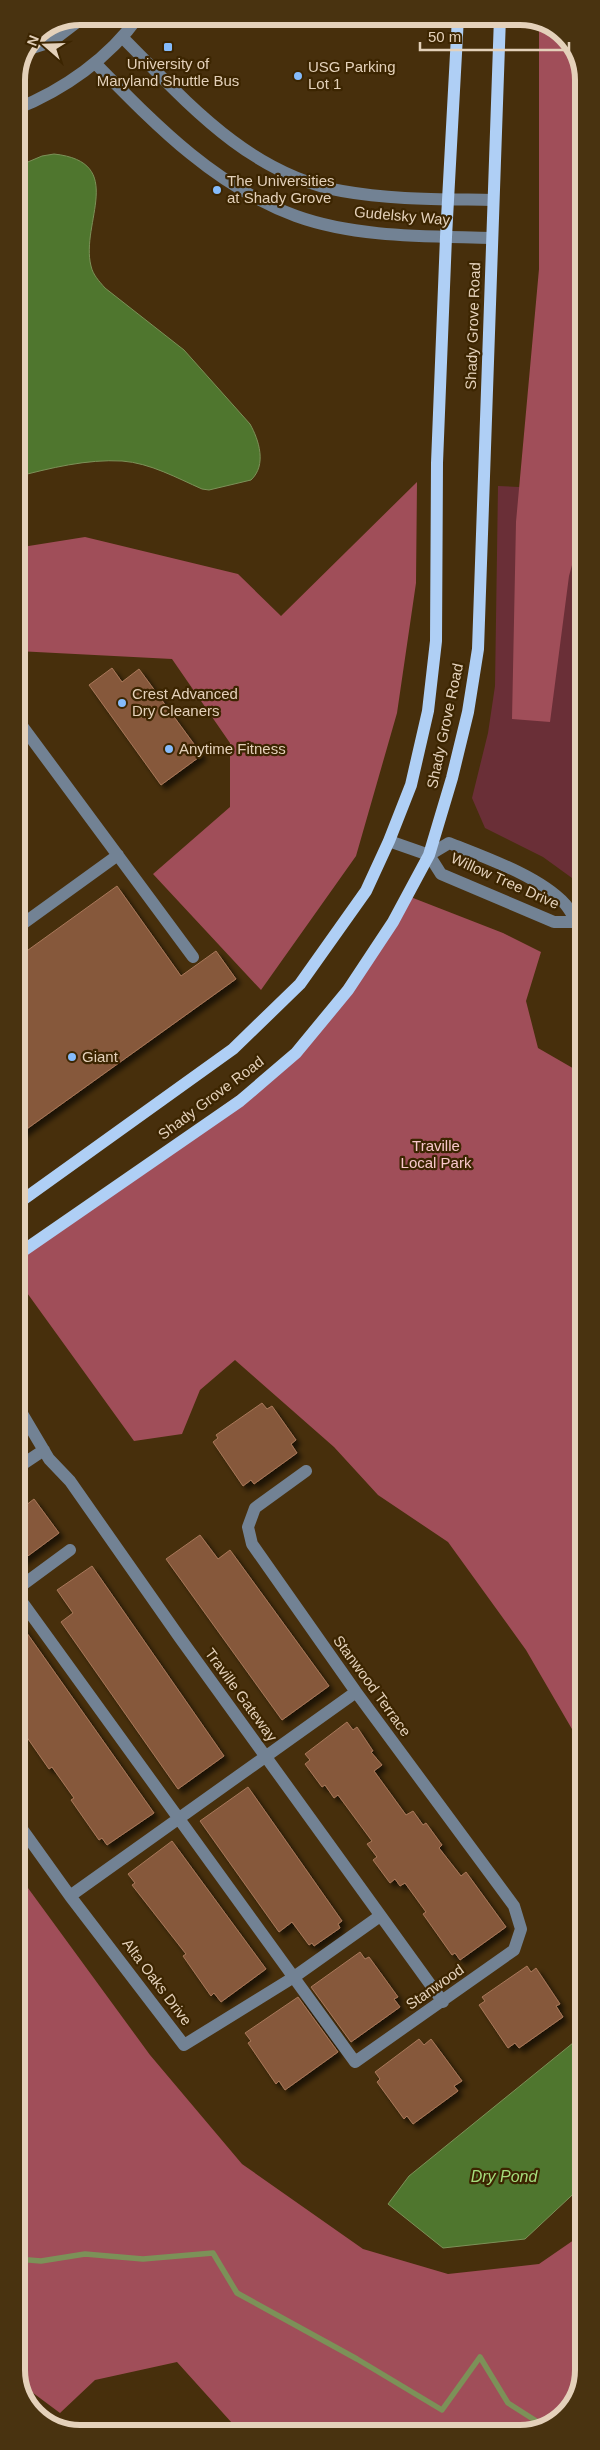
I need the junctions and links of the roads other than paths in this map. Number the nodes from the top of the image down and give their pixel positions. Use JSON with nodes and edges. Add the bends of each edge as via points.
{"nodes":[{"id":1,"x":132,"y":25,"type":"edge"},
{"id":2,"x":458,"y":25,"type":"edge"},
{"id":3,"x":500,"y":25,"type":"edge"},
{"id":4,"x":72,"y":26,"type":"edge"},
{"id":5,"x":122,"y":37,"type":"junction"},
{"id":6,"x":37,"y":46,"type":"edge"},
{"id":7,"x":95,"y":63,"type":"junction"},
{"id":8,"x":25,"y":106,"type":"edge"},
{"id":9,"x":448,"y":199,"type":"junction"},
{"id":10,"x":494,"y":200,"type":"junction"},
{"id":11,"x":446,"y":237,"type":"junction"},
{"id":12,"x":492,"y":238,"type":"junction"},
{"id":13,"x":25,"y":730,"type":"edge"},
{"id":14,"x":389,"y":841,"type":"junction"},
{"id":15,"x":118,"y":855,"type":"junction"},
{"id":16,"x":430,"y":855,"type":"junction"},
{"id":17,"x":575,"y":920,"type":"edge"},
{"id":18,"x":25,"y":922,"type":"edge"},
{"id":19,"x":575,"y":925,"type":"edge"},
{"id":20,"x":194,"y":957,"type":"dead end"},
{"id":21,"x":25,"y":1198,"type":"edge"},
{"id":22,"x":25,"y":1249,"type":"edge"},
{"id":23,"x":25,"y":1418,"type":"edge"},
{"id":24,"x":44,"y":1450,"type":"junction"},
{"id":25,"x":25,"y":1463,"type":"edge"},
{"id":26,"x":306,"y":1472,"type":"dead end"},
{"id":27,"x":70,"y":1550,"type":"dead end"},
{"id":28,"x":25,"y":1583,"type":"edge"},
{"id":29,"x":25,"y":1606,"type":"edge"},
{"id":30,"x":356,"y":1692,"type":"junction"},
{"id":31,"x":266,"y":1757,"type":"junction"},
{"id":32,"x":179,"y":1818,"type":"junction"},
{"id":33,"x":25,"y":1833,"type":"edge"},
{"id":34,"x":70,"y":1896,"type":"junction"},
{"id":35,"x":380,"y":1916,"type":"junction"},
{"id":36,"x":521,"y":1929,"type":"joint"},
{"id":37,"x":294,"y":1977,"type":"junction"},
{"id":38,"x":443,"y":2002,"type":"junction"}],
"edges":[{"from":1,"to":5,"type":"street"},
{"from":2,"to":9,"type":"main road","name":"Shady Grove Road"},
{"from":3,"to":10,"type":"main road","name":"Shady Grove Road"},
{"from":4,"to":6,"type":"street","via":[[51,42]]},
{"from":5,"to":7,"type":"street"},
{"from":5,"to":9,"type":"street","name":"Gudelsky Way","via":[[199,115],[256,158],[312,183],[341,191],[382,197]]},
{"from":7,"to":8,"type":"street","via":[[50,94]]},
{"from":7,"to":11,"type":"street","name":"Gudelsky Way","via":[[174,141],[209,170],[248,194],[296,216],[329,225]]},
{"from":9,"to":10,"type":"street","name":"Gudelsky Way"},
{"from":9,"to":11,"type":"main road","name":"Shady Grove Road"},
{"from":10,"to":12,"type":"main road","name":"Shady Grove Road"},
{"from":11,"to":12,"type":"street","name":"Gudelsky Way"},
{"from":11,"to":14,"type":"main road","name":"Shady Grove Road","via":[[437,463],[436,641],[428,711],[411,785]]},
{"from":12,"to":16,"type":"main road","name":"Shady Grove Road","via":[[478,649],[463,731]]},
{"from":13,"to":15,"type":"street"},
{"from":14,"to":16,"type":"street","name":"Willow Tree Drive"},
{"from":14,"to":21,"type":"main road","name":"Shady Grove Road","via":[[366,891],[300,984],[232,1049]]},
{"from":15,"to":18,"type":"street"},
{"from":15,"to":20,"type":"street"},
{"from":16,"to":17,"type":"street","name":"Willow Tree Drive","via":[[448,844],[510,869],[565,904]]},
{"from":16,"to":19,"type":"street","name":"Willow Tree Drive","via":[[442,874],[554,922]]},
{"from":16,"to":22,"type":"main road","name":"Shady Grove Road","via":[[348,990],[296,1053],[240,1101]]},
{"from":23,"to":24,"type":"street","name":"Traville Gateway"},
{"from":24,"to":25,"type":"street"},
{"from":24,"to":31,"type":"street","name":"Traville Gateway","via":[[70,1481]]},
{"from":26,"to":30,"type":"street","name":"Stanwood Terrace","via":[[255,1508],[248,1527],[252,1544]]},
{"from":27,"to":28,"type":"street"},
{"from":29,"to":32,"type":"street"},
{"from":30,"to":31,"type":"street"},
{"from":30,"to":36,"type":"street","name":"Stanwood Terrace","via":[[514,1906]]},
{"from":31,"to":32,"type":"street"},
{"from":31,"to":35,"type":"street","name":"Traville Gateway"},
{"from":32,"to":34,"type":"street"},
{"from":32,"to":37,"type":"street"},
{"from":33,"to":34,"type":"street","name":"Alta Oaks Drive"},
{"from":34,"to":37,"type":"street","name":"Alta Oaks Drive","via":[[184,2045]]},
{"from":35,"to":37,"type":"street","name":"Alta Oaks Drive"},
{"from":35,"to":38,"type":"street","name":"Traville Gateway"},
{"from":36,"to":38,"type":"street","name":"Stanwood","via":[[514,1950]]},
{"from":37,"to":38,"type":"street","name":"Stanwood","via":[[356,2062]]}]}
